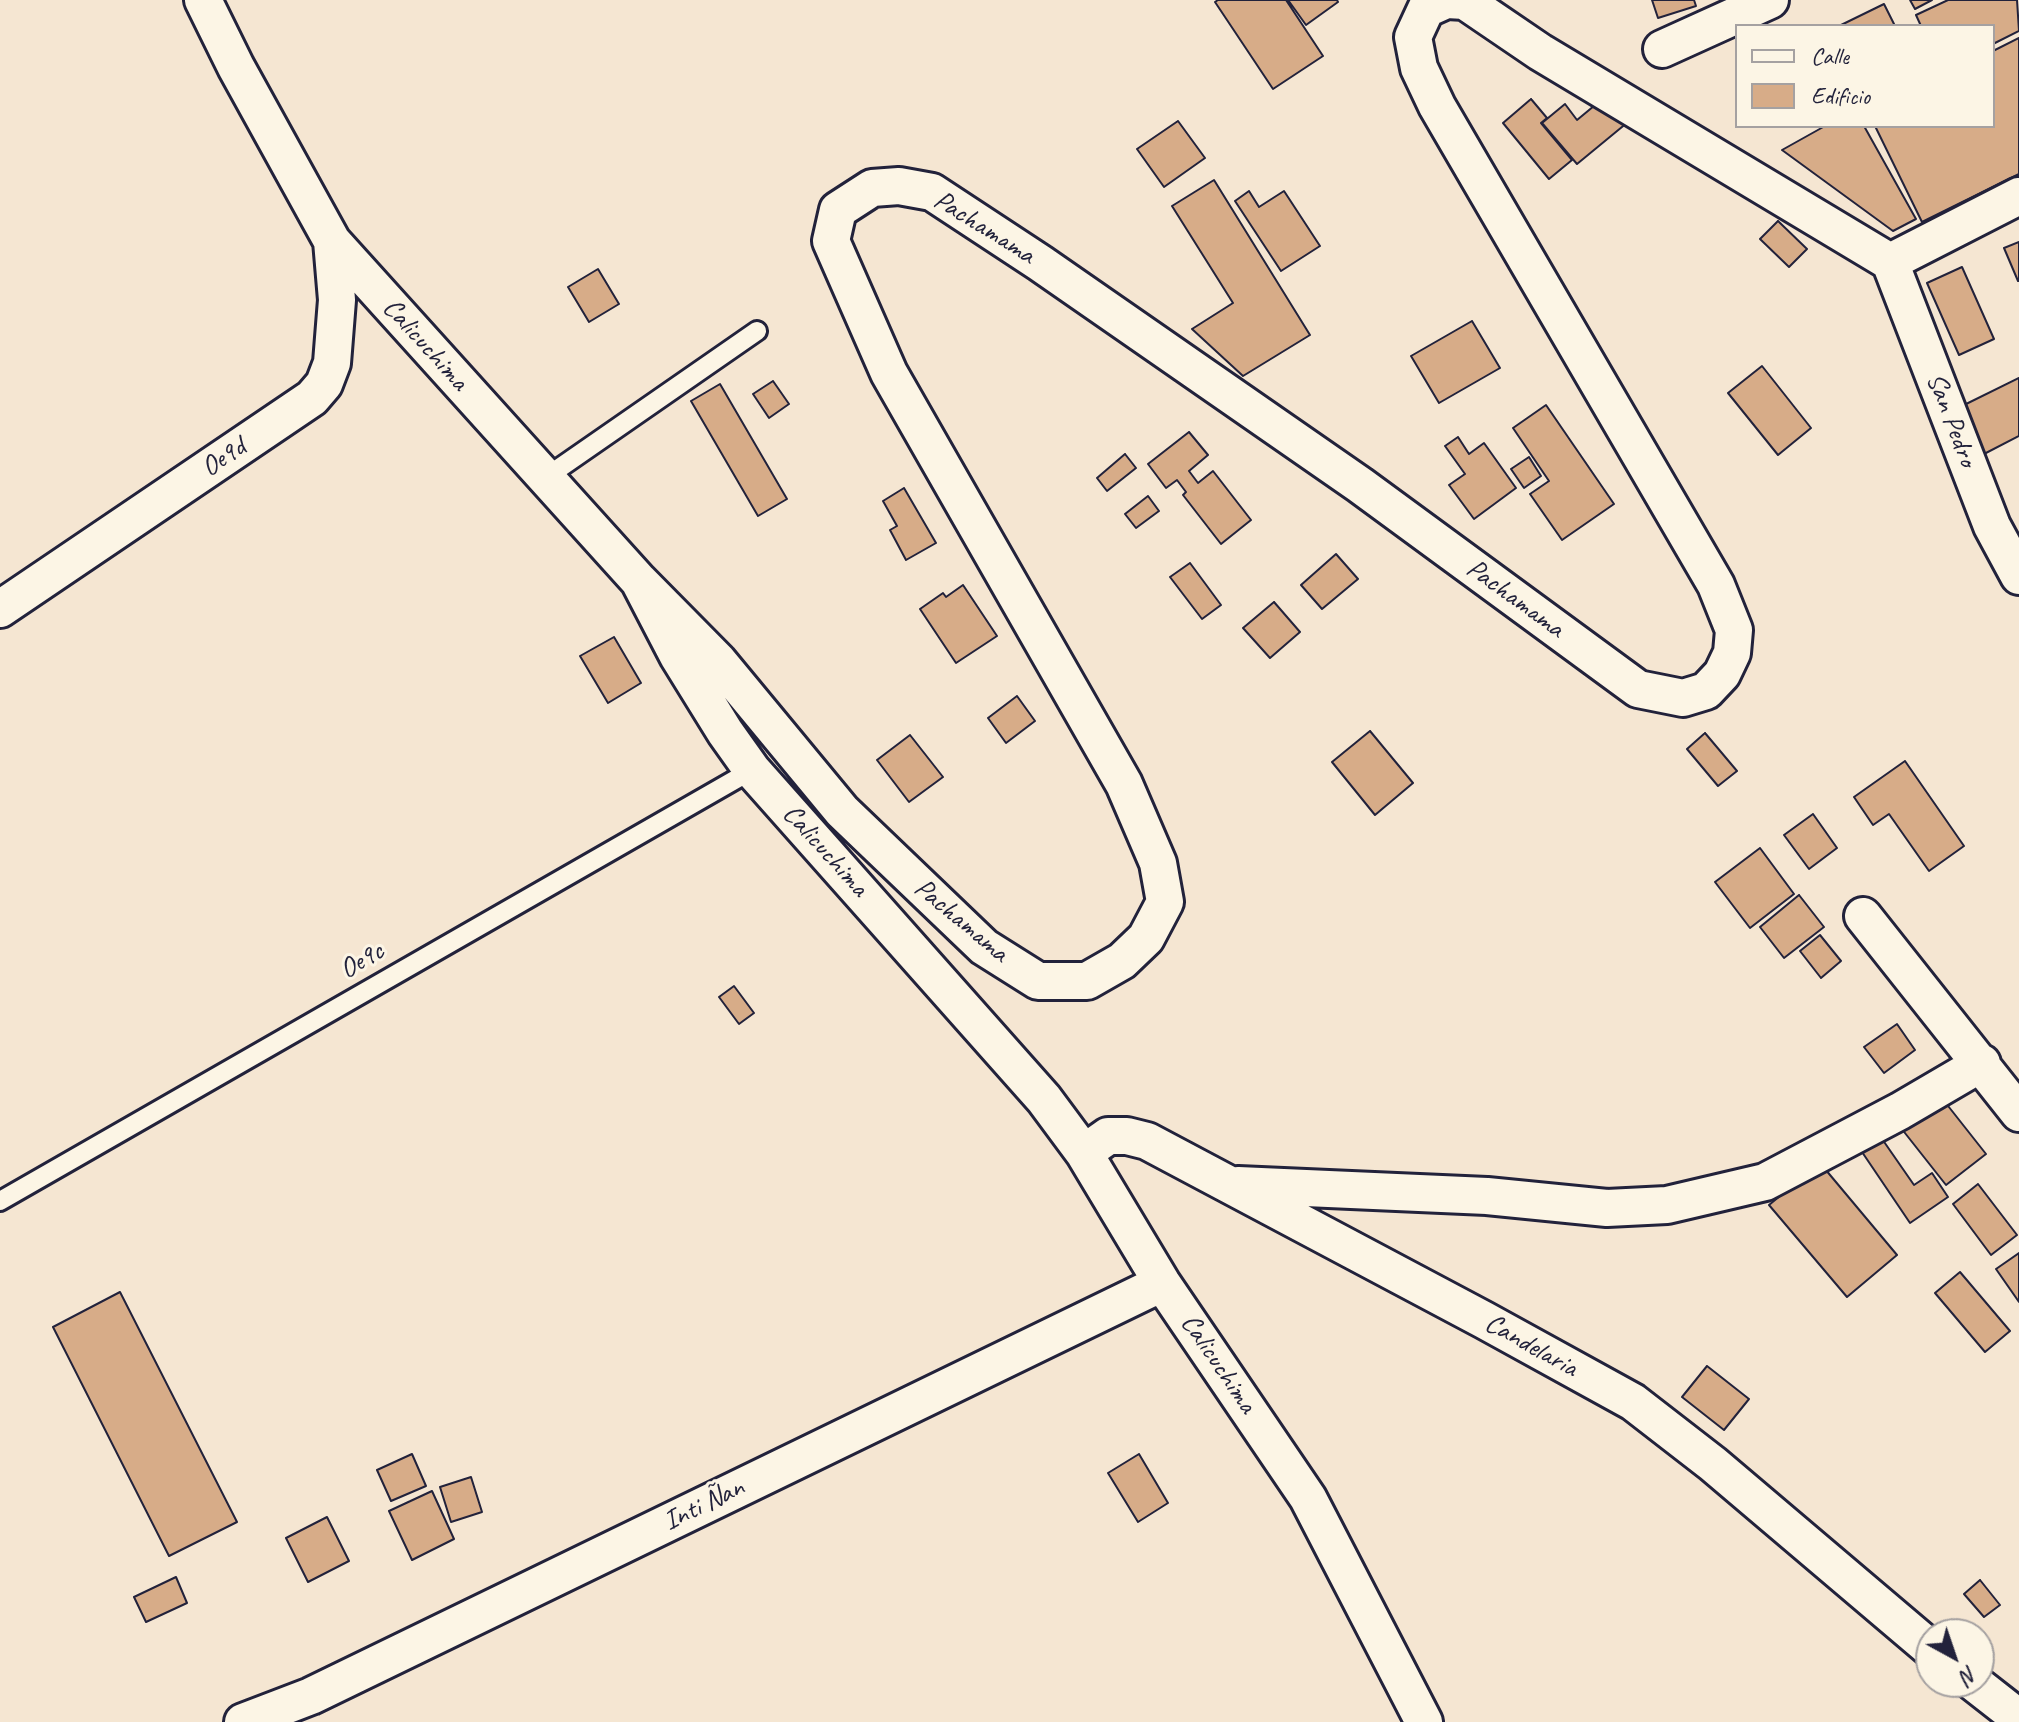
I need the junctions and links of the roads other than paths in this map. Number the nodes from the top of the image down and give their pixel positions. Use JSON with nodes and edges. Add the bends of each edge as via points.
{"nodes":[{"id":1,"x":203,"y":0,"type":"edge"},
{"id":2,"x":1446,"y":0,"type":"edge"},
{"id":3,"x":1770,"y":0,"type":"edge"},
{"id":4,"x":1662,"y":49,"type":"dead end"},
{"id":5,"x":2019,"y":196,"type":"edge"},
{"id":6,"x":332,"y":241,"type":"junction"},
{"id":7,"x":1890,"y":262,"type":"junction"},
{"id":8,"x":757,"y":331,"type":"dead end"},
{"id":9,"x":545,"y":478,"type":"junction"},
{"id":10,"x":2016,"y":561,"type":"edge"},
{"id":11,"x":639,"y":581,"type":"junction"},
{"id":12,"x":0,"y":609,"type":"edge"},
{"id":13,"x":752,"y":770,"type":"junction"},
{"id":14,"x":1863,"y":916,"type":"dead end"},
{"id":15,"x":1982,"y":1063,"type":"junction"},
{"id":16,"x":2019,"y":1113,"type":"edge"},
{"id":17,"x":1084,"y":1153,"type":"junction"},
{"id":18,"x":1228,"y":1185,"type":"junction"},
{"id":19,"x":0,"y":1201,"type":"edge"},
{"id":20,"x":1162,"y":1283,"type":"junction"},
{"id":21,"x":1915,"y":1635,"type":"edge"},
{"id":22,"x":1993,"y":1698,"type":"edge"},
{"id":23,"x":2019,"y":1718,"type":"edge"},
{"id":24,"x":243,"y":1722,"type":"edge"},
{"id":25,"x":1424,"y":1722,"type":"edge"}],
"edges":[{"from":1,"to":6,"type":"street","name":"Calicuchima"},
{"from":2,"to":7,"type":"street","name":"Pachamama","via":[[1465,1],[1540,52]]},
{"from":2,"to":11,"type":"street","name":"Pachamama","via":[[1426,9],[1413,37],[1419,68],[1716,585],[1734,630],[1732,653],[1706,691],[1683,698],[1638,689],[1360,485],[1040,263],[932,192],[899,186],[872,188],[838,210],[831,241],[889,373],[1124,784],[1158,863],[1165,902],[1146,938],[1122,961],[1087,981],[1038,981],[984,947],[842,811],[718,661]]},
{"from":3,"to":4,"type":"street"},
{"from":5,"to":7,"type":"street"},
{"from":6,"to":9,"type":"street","name":"Calicuchima"},
{"from":6,"to":12,"type":"street","name":"Oe9d","via":[[337,300],[332,363],[312,398]]},
{"from":7,"to":10,"type":"street","name":"San Pedro","via":[[1992,526]]},
{"from":8,"to":9,"type":"lane"},
{"from":9,"to":11,"type":"street","name":"Calicuchima"},
{"from":11,"to":13,"type":"street","name":"Calicuchima","via":[[678,656]]},
{"from":13,"to":17,"type":"street","name":"Calicuchima","via":[[1034,1087]]},
{"from":13,"to":19,"type":"lane","name":"Oe9c"},
{"from":14,"to":15,"type":"street"},
{"from":15,"to":16,"type":"street"},
{"from":15,"to":18,"type":"street","via":[[1765,1182],[1667,1205],[1607,1208],[1487,1196]]},
{"from":17,"to":18,"type":"street","name":"Candelaria","via":[[1108,1136],[1127,1136],[1147,1141]]},
{"from":17,"to":20,"type":"street","name":"Calicuchima"},
{"from":18,"to":21,"type":"street","name":"Candelaria","via":[[1633,1402]]},
{"from":20,"to":24,"type":"street","name":"Inti Ñan","via":[[311,1696]]},
{"from":20,"to":25,"type":"street","name":"Calicuchima","via":[[1308,1498]]},
{"from":22,"to":23,"type":"street"}]}
